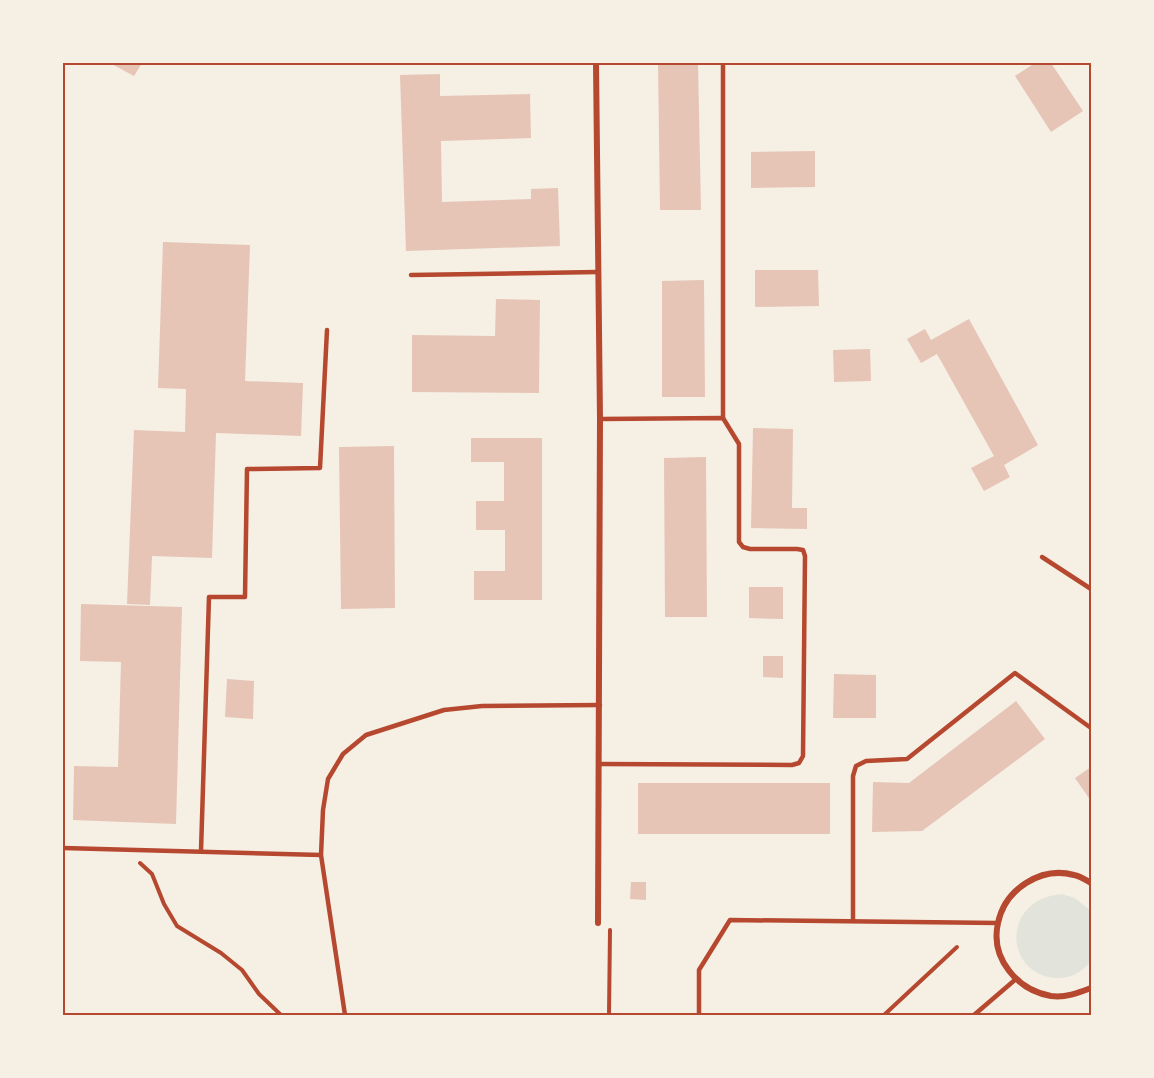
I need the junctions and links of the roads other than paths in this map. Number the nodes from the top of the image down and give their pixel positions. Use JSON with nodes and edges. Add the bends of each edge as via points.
{"nodes":[{"id":1,"x":596,"y":63,"type":"edge"},
{"id":2,"x":723,"y":63,"type":"edge"},
{"id":3,"x":598,"y":272,"type":"junction"},
{"id":4,"x":411,"y":275,"type":"dead end"},
{"id":5,"x":327,"y":330,"type":"dead end"},
{"id":6,"x":600,"y":418,"type":"junction"},
{"id":7,"x":723,"y":418,"type":"junction"},
{"id":8,"x":1042,"y":558,"type":"dead end"},
{"id":9,"x":1091,"y":589,"type":"edge"},
{"id":10,"x":600,"y":705,"type":"junction"},
{"id":11,"x":1091,"y":728,"type":"edge"},
{"id":12,"x":599,"y":764,"type":"junction"},
{"id":13,"x":63,"y":848,"type":"edge"},
{"id":14,"x":201,"y":851,"type":"junction"},
{"id":15,"x":321,"y":855,"type":"junction"},
{"id":16,"x":1091,"y":883,"type":"edge"},
{"id":17,"x":853,"y":921,"type":"junction"},
{"id":18,"x":597,"y":923,"type":"dead end"},
{"id":19,"x":998,"y":923,"type":"junction"},
{"id":20,"x":1016,"y":980,"type":"junction"},
{"id":21,"x":1091,"y":988,"type":"edge"},
{"id":22,"x":345,"y":1015,"type":"edge"},
{"id":23,"x":699,"y":1015,"type":"edge"},
{"id":24,"x":974,"y":1015,"type":"edge"}],
"edges":[{"from":1,"to":3,"type":"street"},
{"from":2,"to":7,"type":"lane"},
{"from":3,"to":4,"type":"lane"},
{"from":3,"to":6,"type":"street"},
{"from":5,"to":14,"type":"lane","via":[[320,468],[247,469],[245,597],[209,597]]},
{"from":6,"to":7,"type":"lane"},
{"from":6,"to":10,"type":"street"},
{"from":7,"to":12,"type":"lane","via":[[739,444],[739,542],[750,549],[803,550],[805,556],[803,756],[792,765]]},
{"from":8,"to":9,"type":"lane"},
{"from":10,"to":12,"type":"street"},
{"from":10,"to":15,"type":"lane","via":[[482,705],[444,710],[366,735],[343,754],[328,779]]},
{"from":11,"to":17,"type":"lane","via":[[1015,673],[908,759],[866,761],[856,766]]},
{"from":12,"to":18,"type":"street"},
{"from":13,"to":14,"type":"lane"},
{"from":14,"to":15,"type":"lane"},
{"from":15,"to":22,"type":"lane"},
{"from":16,"to":19,"type":"street","via":[[1075,875],[1035,877],[1011,896]]},
{"from":17,"to":19,"type":"lane"},
{"from":17,"to":23,"type":"lane","via":[[730,920],[699,970]]},
{"from":19,"to":20,"type":"street","via":[[997,944]]},
{"from":20,"to":21,"type":"street","via":[[1033,991],[1053,996],[1073,995]]},
{"from":20,"to":24,"type":"lane"}]}
